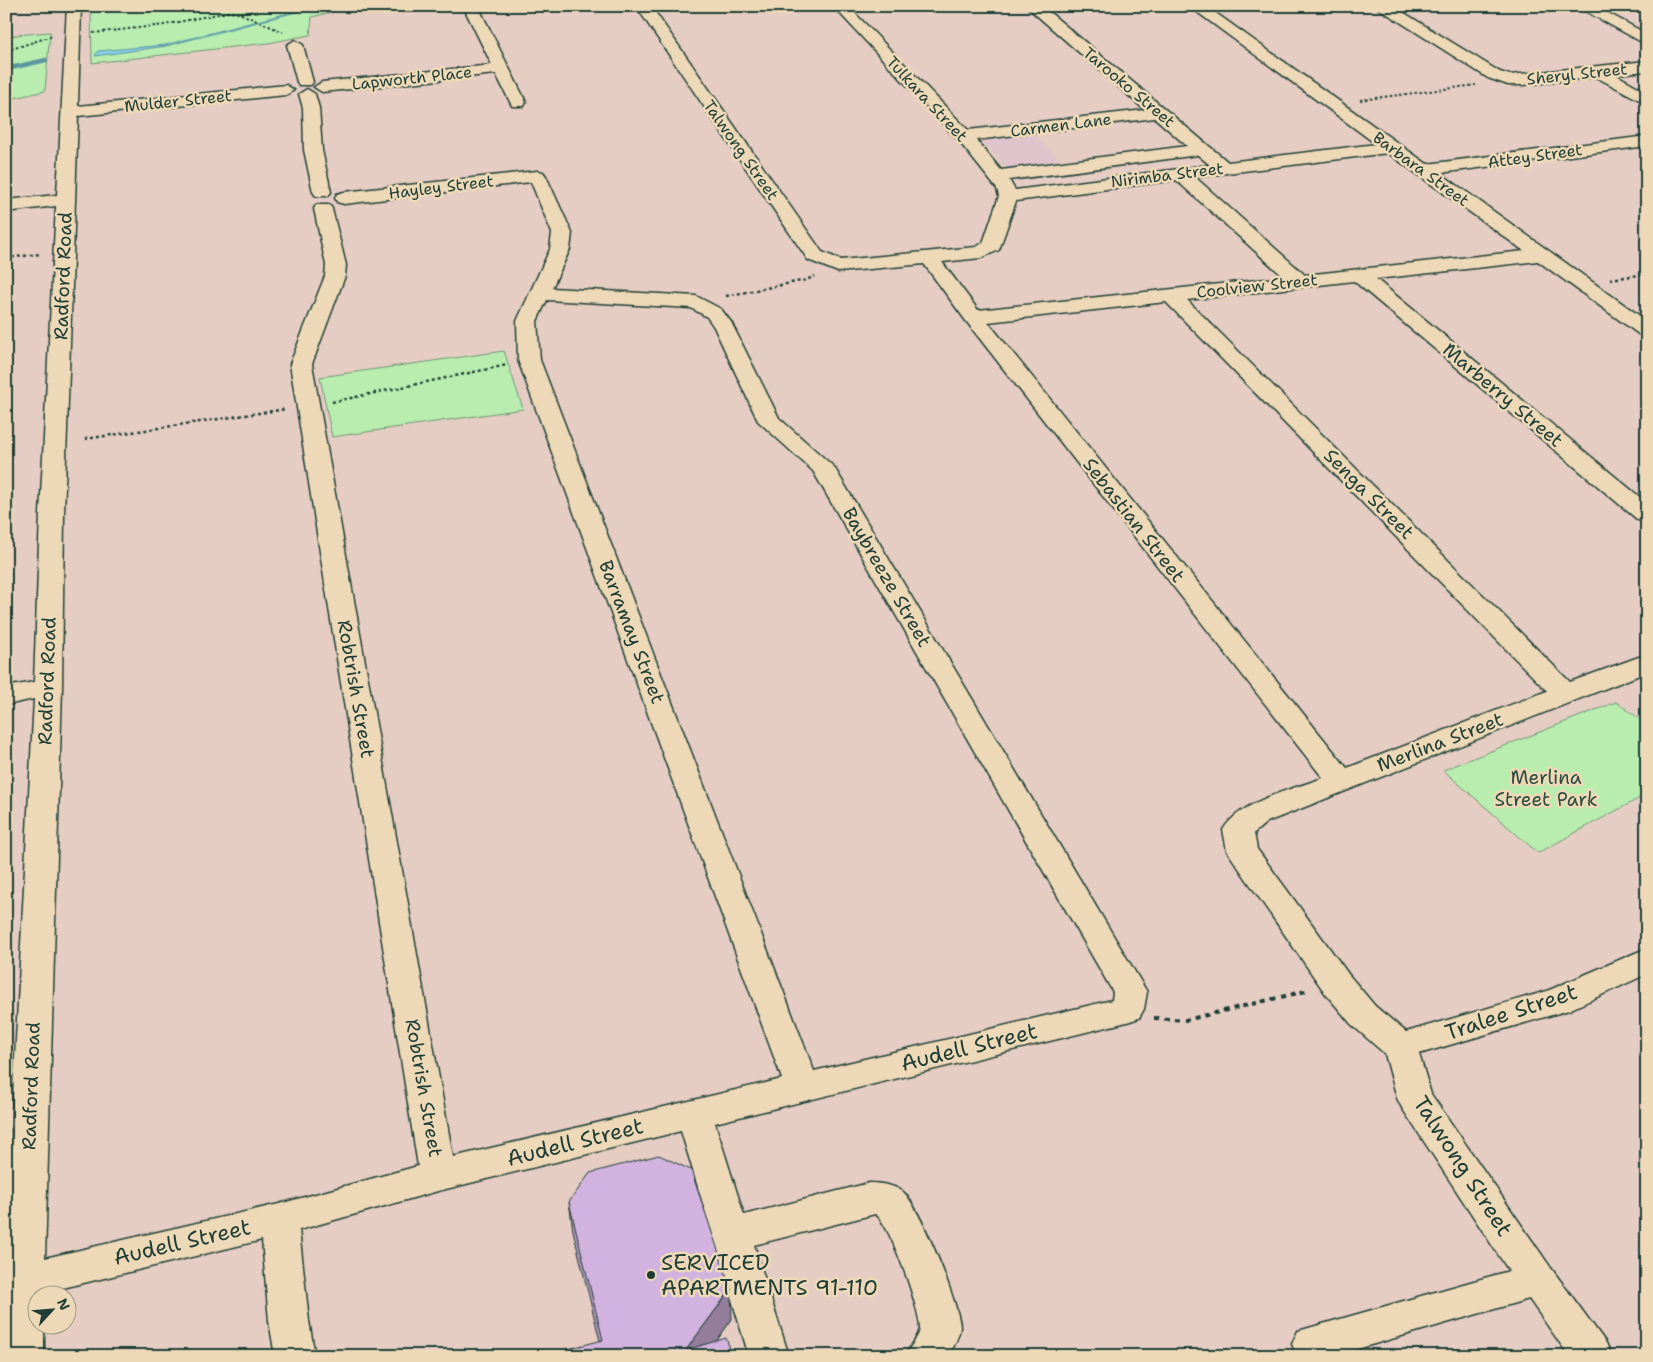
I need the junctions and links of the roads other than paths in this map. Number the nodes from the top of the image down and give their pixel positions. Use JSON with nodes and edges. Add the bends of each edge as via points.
{"nodes":[{"id":1,"x":74,"y":6,"type":"edge"},
{"id":2,"x":470,"y":6,"type":"edge"},
{"id":3,"x":643,"y":6,"type":"edge"},
{"id":4,"x":840,"y":6,"type":"edge"},
{"id":5,"x":1033,"y":6,"type":"edge"},
{"id":6,"x":1196,"y":6,"type":"edge"},
{"id":7,"x":1382,"y":6,"type":"edge"},
{"id":8,"x":1583,"y":6,"type":"edge"},
{"id":9,"x":311,"y":38,"type":"dead end"},
{"id":10,"x":1647,"y":40,"type":"edge"},
{"id":11,"x":1647,"y":66,"type":"edge"},
{"id":12,"x":501,"y":69,"type":"junction"},
{"id":13,"x":1599,"y":72,"type":"junction"},
{"id":14,"x":311,"y":88,"type":"junction"},
{"id":15,"x":286,"y":90,"type":"joint"},
{"id":16,"x":1647,"y":99,"type":"edge"},
{"id":17,"x":518,"y":102,"type":"dead end"},
{"id":18,"x":70,"y":112,"type":"junction"},
{"id":19,"x":1159,"y":113,"type":"junction"},
{"id":20,"x":964,"y":136,"type":"junction"},
{"id":21,"x":1644,"y":144,"type":"edge"},
{"id":22,"x":1390,"y":147,"type":"junction"},
{"id":23,"x":1202,"y":149,"type":"junction"},
{"id":24,"x":1224,"y":168,"type":"junction"},
{"id":25,"x":1424,"y":170,"type":"junction"},
{"id":26,"x":1180,"y":174,"type":"junction"},
{"id":27,"x":537,"y":176,"type":"joint"},
{"id":28,"x":998,"y":176,"type":"junction"},
{"id":29,"x":1008,"y":196,"type":"junction"},
{"id":30,"x":66,"y":199,"type":"junction"},
{"id":31,"x":319,"y":201,"type":"junction"},
{"id":32,"x":6,"y":206,"type":"edge"},
{"id":33,"x":1541,"y":255,"type":"junction"},
{"id":34,"x":929,"y":258,"type":"junction"},
{"id":35,"x":1359,"y":275,"type":"junction"},
{"id":36,"x":1300,"y":281,"type":"junction"},
{"id":37,"x":539,"y":292,"type":"junction"},
{"id":38,"x":1172,"y":296,"type":"junction"},
{"id":39,"x":973,"y":318,"type":"junction"},
{"id":40,"x":1647,"y":331,"type":"edge"},
{"id":41,"x":1647,"y":515,"type":"edge"},
{"id":42,"x":1647,"y":662,"type":"edge"},
{"id":43,"x":48,"y":688,"type":"junction"},
{"id":44,"x":1565,"y":693,"type":"junction"},
{"id":45,"x":6,"y":696,"type":"edge"},
{"id":46,"x":1340,"y":780,"type":"junction"},
{"id":47,"x":1647,"y":960,"type":"edge"},
{"id":48,"x":1137,"y":1012,"type":"joint"},
{"id":49,"x":1400,"y":1047,"type":"junction"},
{"id":50,"x":803,"y":1087,"type":"junction"},
{"id":51,"x":694,"y":1114,"type":"junction"},
{"id":52,"x":438,"y":1176,"type":"junction"},
{"id":53,"x":279,"y":1220,"type":"junction"},
{"id":54,"x":731,"y":1236,"type":"junction"},
{"id":55,"x":24,"y":1280,"type":"junction"},
{"id":56,"x":1537,"y":1280,"type":"junction"},
{"id":57,"x":1312,"y":1344,"type":"dead end"},
{"id":58,"x":24,"y":1356,"type":"edge"},
{"id":59,"x":295,"y":1356,"type":"edge"},
{"id":60,"x":769,"y":1356,"type":"edge"},
{"id":61,"x":925,"y":1356,"type":"edge"},
{"id":62,"x":1592,"y":1356,"type":"edge"}],
"edges":[{"from":1,"to":18,"type":"street","name":"Radford Road"},
{"from":2,"to":12,"type":"street","name":"Lapworth Place"},
{"from":3,"to":34,"type":"street","name":"Talwong Street","via":[[815,256],[848,266]]},
{"from":4,"to":20,"type":"street","name":"Tulkara Street"},
{"from":5,"to":19,"type":"street","name":"Tarooko Street"},
{"from":6,"to":22,"type":"street","name":"Barbara Street"},
{"from":7,"to":13,"type":"street","name":"Sheryl Street","via":[[1494,75],[1508,80]]},
{"from":8,"to":10,"type":"street"},
{"from":9,"to":14,"type":"street","name":"Robtrish Street","via":[[288,44]]},
{"from":11,"to":13,"type":"street","name":"Sheryl Street"},
{"from":12,"to":14,"type":"street","name":"Lapworth Place"},
{"from":12,"to":17,"type":"street","name":"Lapworth Place"},
{"from":13,"to":16,"type":"street"},
{"from":14,"to":15,"type":"street","name":"Lapworth Place","via":[[294,94]]},
{"from":14,"to":31,"type":"street","name":"Robtrish Street"},
{"from":15,"to":18,"type":"street","name":"Mulder Street"},
{"from":18,"to":30,"type":"street","name":"Radford Road"},
{"from":19,"to":20,"type":"street","name":"Carmen Lane"},
{"from":19,"to":23,"type":"street","name":"Tarooko Street"},
{"from":20,"to":28,"type":"street","name":"Tulkara Street"},
{"from":21,"to":25,"type":"street","name":"Attey Street"},
{"from":22,"to":24,"type":"street","name":"Nirimba Street"},
{"from":22,"to":25,"type":"street","name":"Barbara Street"},
{"from":23,"to":24,"type":"street","name":"Tarooko Street"},
{"from":23,"to":28,"type":"street","name":"Nirimba Street"},
{"from":24,"to":26,"type":"street","name":"Nirimba Street"},
{"from":25,"to":33,"type":"street","name":"Barbara Street"},
{"from":26,"to":29,"type":"street","name":"Nirimba Street"},
{"from":26,"to":36,"type":"street"},
{"from":27,"to":31,"type":"street","name":"Hayley Street"},
{"from":27,"to":37,"type":"street","name":"Barramay Street","via":[[562,233],[560,249]]},
{"from":28,"to":29,"type":"street","name":"Tulkara Street"},
{"from":29,"to":34,"type":"street","via":[[992,246],[981,252]]},
{"from":30,"to":32,"type":"street"},
{"from":30,"to":43,"type":"street","name":"Radford Road"},
{"from":31,"to":52,"type":"street","name":"Robtrish Street","via":[[336,265],[335,276],[301,364]]},
{"from":33,"to":35,"type":"street","name":"Coolview Street"},
{"from":33,"to":40,"type":"street","name":"Barbara Street"},
{"from":34,"to":39,"type":"street","name":"Sebastian Street"},
{"from":35,"to":36,"type":"street","name":"Coolview Street"},
{"from":35,"to":41,"type":"street","name":"Marberry Street"},
{"from":36,"to":38,"type":"street","name":"Coolview Street"},
{"from":37,"to":48,"type":"street","name":"Baybreeze Street","via":[[696,302],[714,313],[724,326],[769,421],[822,467],[1130,992]]},
{"from":37,"to":50,"type":"street","name":"Barramay Street","via":[[527,321],[529,360]]},
{"from":38,"to":39,"type":"street","name":"Coolview Street"},
{"from":38,"to":44,"type":"street","name":"Senga Street"},
{"from":39,"to":46,"type":"street","name":"Sebastian Street"},
{"from":42,"to":44,"type":"street","name":"Merlina Street"},
{"from":43,"to":45,"type":"street"},
{"from":43,"to":55,"type":"street","name":"Radford Road"},
{"from":44,"to":46,"type":"street","name":"Merlina Street"},
{"from":46,"to":49,"type":"street","name":"Merlina Street","via":[[1256,815],[1238,830],[1242,850],[1337,984],[1363,1015]]},
{"from":47,"to":49,"type":"street","name":"Tralee Street","via":[[1557,1001]]},
{"from":48,"to":50,"type":"street","name":"Audell Street"},
{"from":49,"to":56,"type":"street","name":"Talwong Street","via":[[1415,1098]]},
{"from":50,"to":51,"type":"street","name":"Audell Street"},
{"from":51,"to":52,"type":"street","name":"Audell Street"},
{"from":51,"to":54,"type":"street"},
{"from":52,"to":53,"type":"street","name":"Audell Street"},
{"from":53,"to":55,"type":"street","name":"Audell Street"},
{"from":53,"to":59,"type":"street","via":[[288,1321]]},
{"from":54,"to":60,"type":"street"},
{"from":54,"to":61,"type":"street","via":[[869,1199],[890,1202],[901,1218],[940,1321],[937,1342]]},
{"from":55,"to":58,"type":"street","name":"Radford Road"},
{"from":56,"to":57,"type":"street"},
{"from":56,"to":62,"type":"street","name":"Talwong Street"}]}
